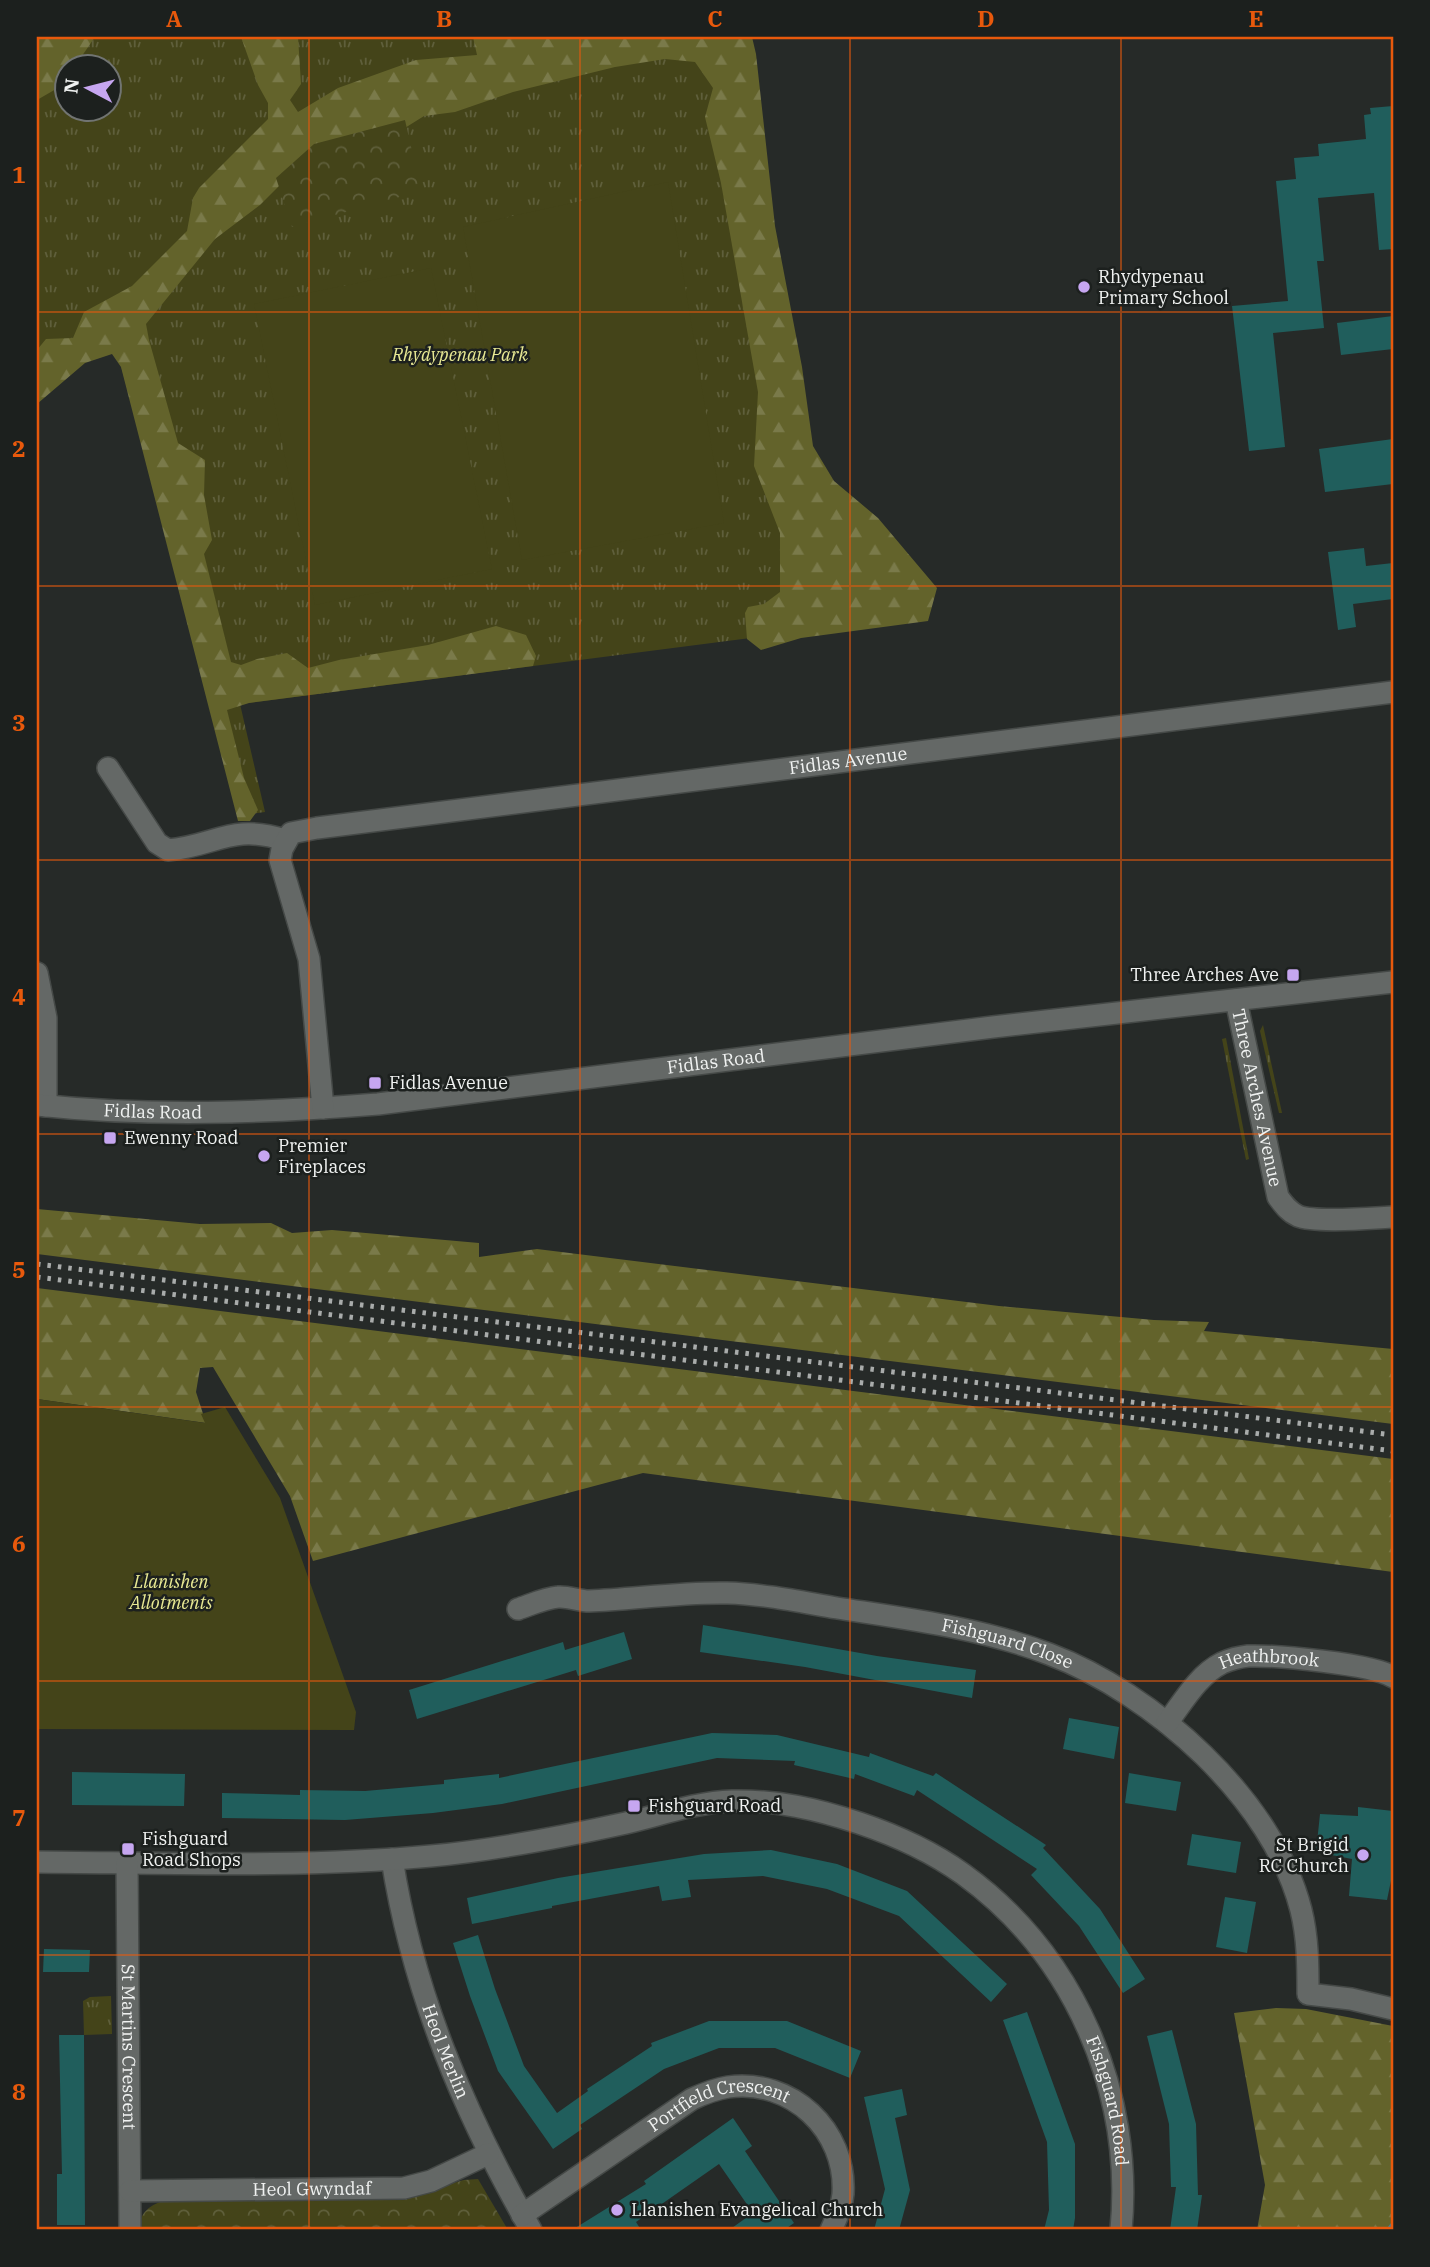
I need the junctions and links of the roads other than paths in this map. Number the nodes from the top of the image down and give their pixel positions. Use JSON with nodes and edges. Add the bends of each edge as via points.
{"nodes":[{"id":1,"x":1393,"y":692,"type":"edge"},
{"id":2,"x":108,"y":768,"type":"dead end"},
{"id":3,"x":285,"y":840,"type":"junction"},
{"id":4,"x":37,"y":974,"type":"edge"},
{"id":5,"x":1393,"y":982,"type":"edge"},
{"id":6,"x":1236,"y":1000,"type":"junction"},
{"id":7,"x":42,"y":1105,"type":"edge"},
{"id":8,"x":323,"y":1108,"type":"junction"},
{"id":9,"x":1393,"y":1217,"type":"edge"},
{"id":10,"x":518,"y":1609,"type":"dead end"},
{"id":11,"x":1393,"y":1677,"type":"edge"},
{"id":12,"x":1167,"y":1723,"type":"junction"},
{"id":13,"x":392,"y":1859,"type":"junction"},
{"id":14,"x":37,"y":1862,"type":"edge"},
{"id":15,"x":127,"y":1863,"type":"junction"},
{"id":16,"x":1393,"y":2009,"type":"edge"},
{"id":17,"x":488,"y":2154,"type":"junction"},
{"id":18,"x":130,"y":2191,"type":"junction"},
{"id":19,"x":526,"y":2222,"type":"edge"},
{"id":20,"x":130,"y":2230,"type":"edge"},
{"id":21,"x":831,"y":2230,"type":"edge"},
{"id":22,"x":1121,"y":2230,"type":"edge"}],
"edges":[{"from":1,"to":3,"type":"street","name":"Fidlas Avenue","via":[[317,828],[291,834]]},
{"from":2,"to":3,"type":"street","via":[[157,844],[168,850],[242,833]]},
{"from":3,"to":8,"type":"street","via":[[280,860],[309,959]]},
{"from":4,"to":7,"type":"street","via":[[46,1018]]},
{"from":5,"to":6,"type":"street","name":"Fidlas Road"},
{"from":6,"to":8,"type":"street","name":"Fidlas Road","via":[[433,1099]]},
{"from":6,"to":9,"type":"street","name":"Three Arches Avenue","via":[[1278,1197],[1284,1206],[1308,1219]]},
{"from":7,"to":8,"type":"street","name":"Fidlas Road","via":[[157,1112]]},
{"from":10,"to":12,"type":"street","name":"Fishguard Close","via":[[559,1596],[586,1601],[729,1593],[869,1613],[1048,1653],[1126,1692]]},
{"from":11,"to":12,"type":"street","name":"Heathbrook","via":[[1375,1669],[1338,1664],[1236,1658],[1207,1673]]},
{"from":12,"to":16,"type":"street","name":"Fishguard Close","via":[[1239,1794],[1280,1857],[1305,1932],[1308,1994]]},
{"from":13,"to":15,"type":"street","name":"Fishguard Road"},
{"from":13,"to":17,"type":"street","name":"Heol Merlin","via":[[421,1986]]},
{"from":13,"to":22,"type":"street","name":"Fishguard Road","via":[[485,1850],[736,1801],[810,1808],[929,1853],[1002,1907],[1039,1948],[1076,2002],[1098,2051],[1115,2111],[1122,2171]]},
{"from":14,"to":15,"type":"street","name":"Fishguard Road"},
{"from":15,"to":18,"type":"street","name":"St Martins Crescent"},
{"from":17,"to":18,"type":"street","name":"Heol Gwyndaf","via":[[404,2188]]},
{"from":17,"to":19,"type":"street","name":"Heol Merlin"},
{"from":18,"to":20,"type":"street","name":"St Martins Crescent"},
{"from":19,"to":21,"type":"street","name":"Portfield Crescent","via":[[692,2099],[746,2086],[765,2088],[799,2102],[826,2129],[842,2168],[843,2195]]}]}
